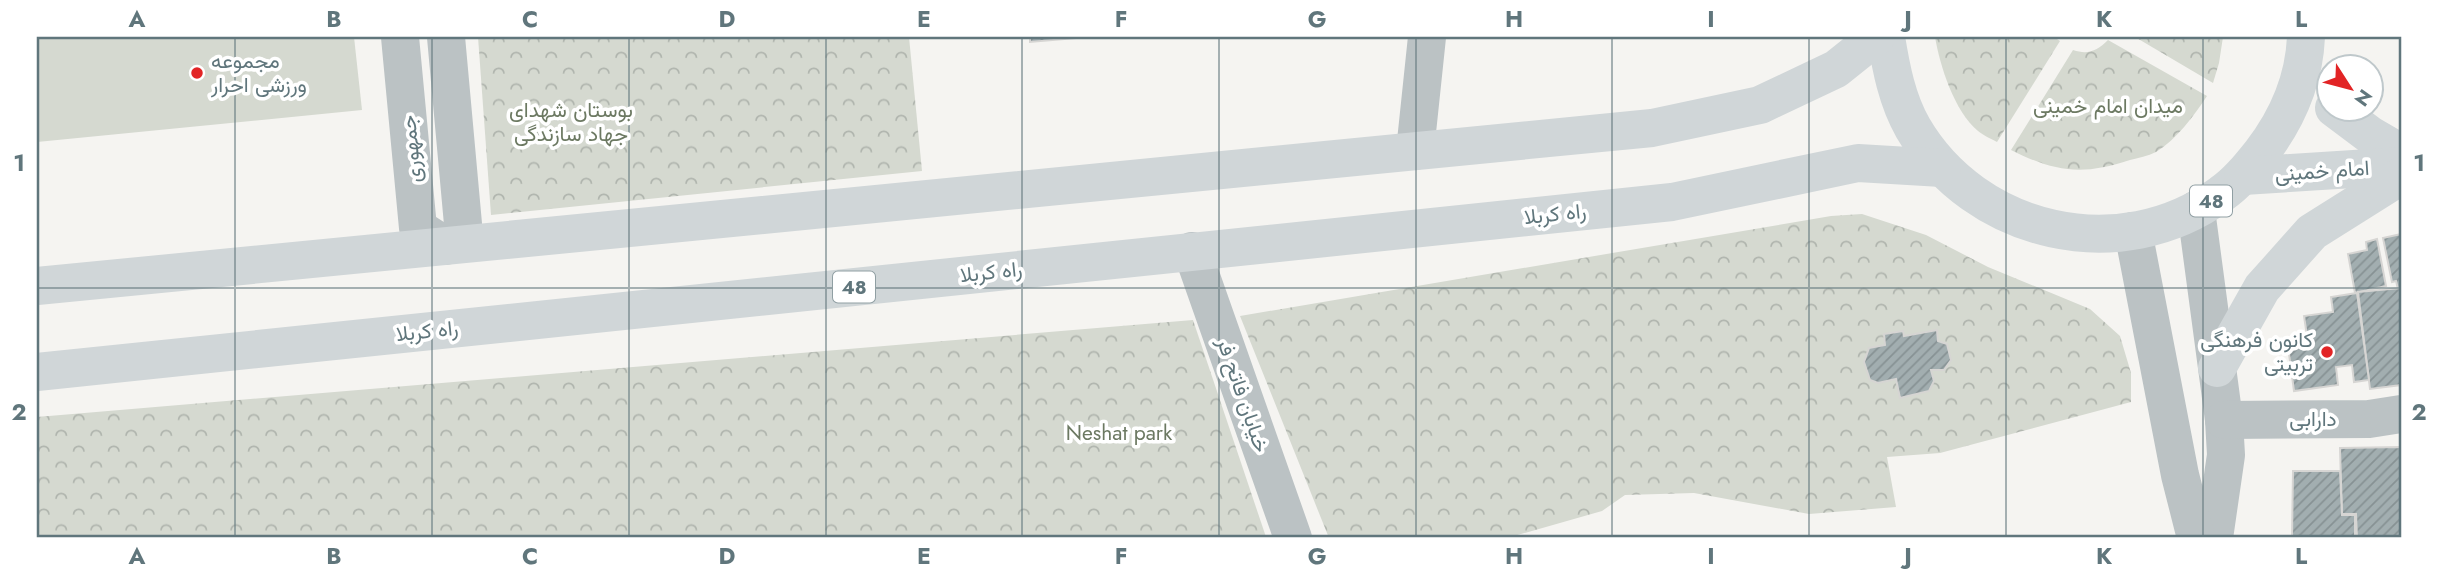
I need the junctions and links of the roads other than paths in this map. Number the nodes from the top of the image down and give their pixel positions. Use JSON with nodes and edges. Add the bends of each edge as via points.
{"nodes":[{"id":1,"x":400,"y":37,"type":"edge"},
{"id":2,"x":446,"y":37,"type":"edge"},
{"id":3,"x":1427,"y":37,"type":"edge"},
{"id":4,"x":1875,"y":37,"type":"edge"},
{"id":5,"x":1886,"y":37,"type":"edge"},
{"id":6,"x":2311,"y":43,"type":"edge"},
{"id":7,"x":2313,"y":99,"type":"edge"},
{"id":8,"x":2353,"y":122,"type":"edge"},
{"id":9,"x":1415,"y":151,"type":"junction"},
{"id":10,"x":2401,"y":153,"type":"edge"},
{"id":11,"x":2401,"y":166,"type":"edge"},
{"id":12,"x":1942,"y":168,"type":"junction"},
{"id":13,"x":2243,"y":176,"type":"junction"},
{"id":14,"x":2401,"y":176,"type":"edge"},
{"id":15,"x":2196,"y":210,"type":"junction"},
{"id":16,"x":2133,"y":231,"type":"junction"},
{"id":17,"x":446,"y":246,"type":"junction"},
{"id":18,"x":1192,"y":251,"type":"junction"},
{"id":19,"x":37,"y":286,"type":"edge"},
{"id":20,"x":2217,"y":369,"type":"junction"},
{"id":21,"x":37,"y":372,"type":"edge"},
{"id":22,"x":2401,"y":414,"type":"edge"},
{"id":23,"x":2224,"y":420,"type":"junction"},
{"id":24,"x":1293,"y":538,"type":"edge"},
{"id":25,"x":2196,"y":538,"type":"edge"},
{"id":26,"x":2214,"y":538,"type":"edge"}],
"edges":[{"from":1,"to":17,"type":"street","name":"جمهوری","via":[[418,228]]},
{"from":2,"to":17,"type":"street","via":[[464,235]]},
{"from":3,"to":9,"type":"street"},
{"from":4,"to":9,"type":"main road","via":[[1836,69],[1760,105],[1652,128]]},
{"from":5,"to":12,"type":"main road","number":"48","via":[[1893,79],[1912,127]]},
{"from":6,"to":7,"type":"main road","number":"48"},
{"from":7,"to":13,"type":"main road","number":"48","via":[[2280,129]]},
{"from":8,"to":10,"type":"main road"},
{"from":9,"to":17,"type":"main road"},
{"from":11,"to":13,"type":"main road","name":"امام خمینی"},
{"from":12,"to":16,"type":"main road","number":"48","via":[[1972,194],[2022,221],[2077,234]]},
{"from":12,"to":18,"type":"main road","name":"راه کربلا","number":"48","via":[[1858,163],[1672,202]]},
{"from":13,"to":15,"type":"main road","number":"48"},
{"from":14,"to":20,"type":"main road","via":[[2312,232],[2262,288]]},
{"from":15,"to":16,"type":"main road","number":"48"},
{"from":15,"to":20,"type":"street"},
{"from":16,"to":25,"type":"street"},
{"from":17,"to":19,"type":"main road"},
{"from":18,"to":21,"type":"main road","name":"راه کربلا","number":"48"},
{"from":18,"to":24,"type":"street","name":"خیابان فاتح فر"},
{"from":20,"to":23,"type":"street"},
{"from":22,"to":23,"type":"street","name":"دارابی","via":[[2370,419]]},
{"from":23,"to":26,"type":"street","via":[[2226,455]]}]}
